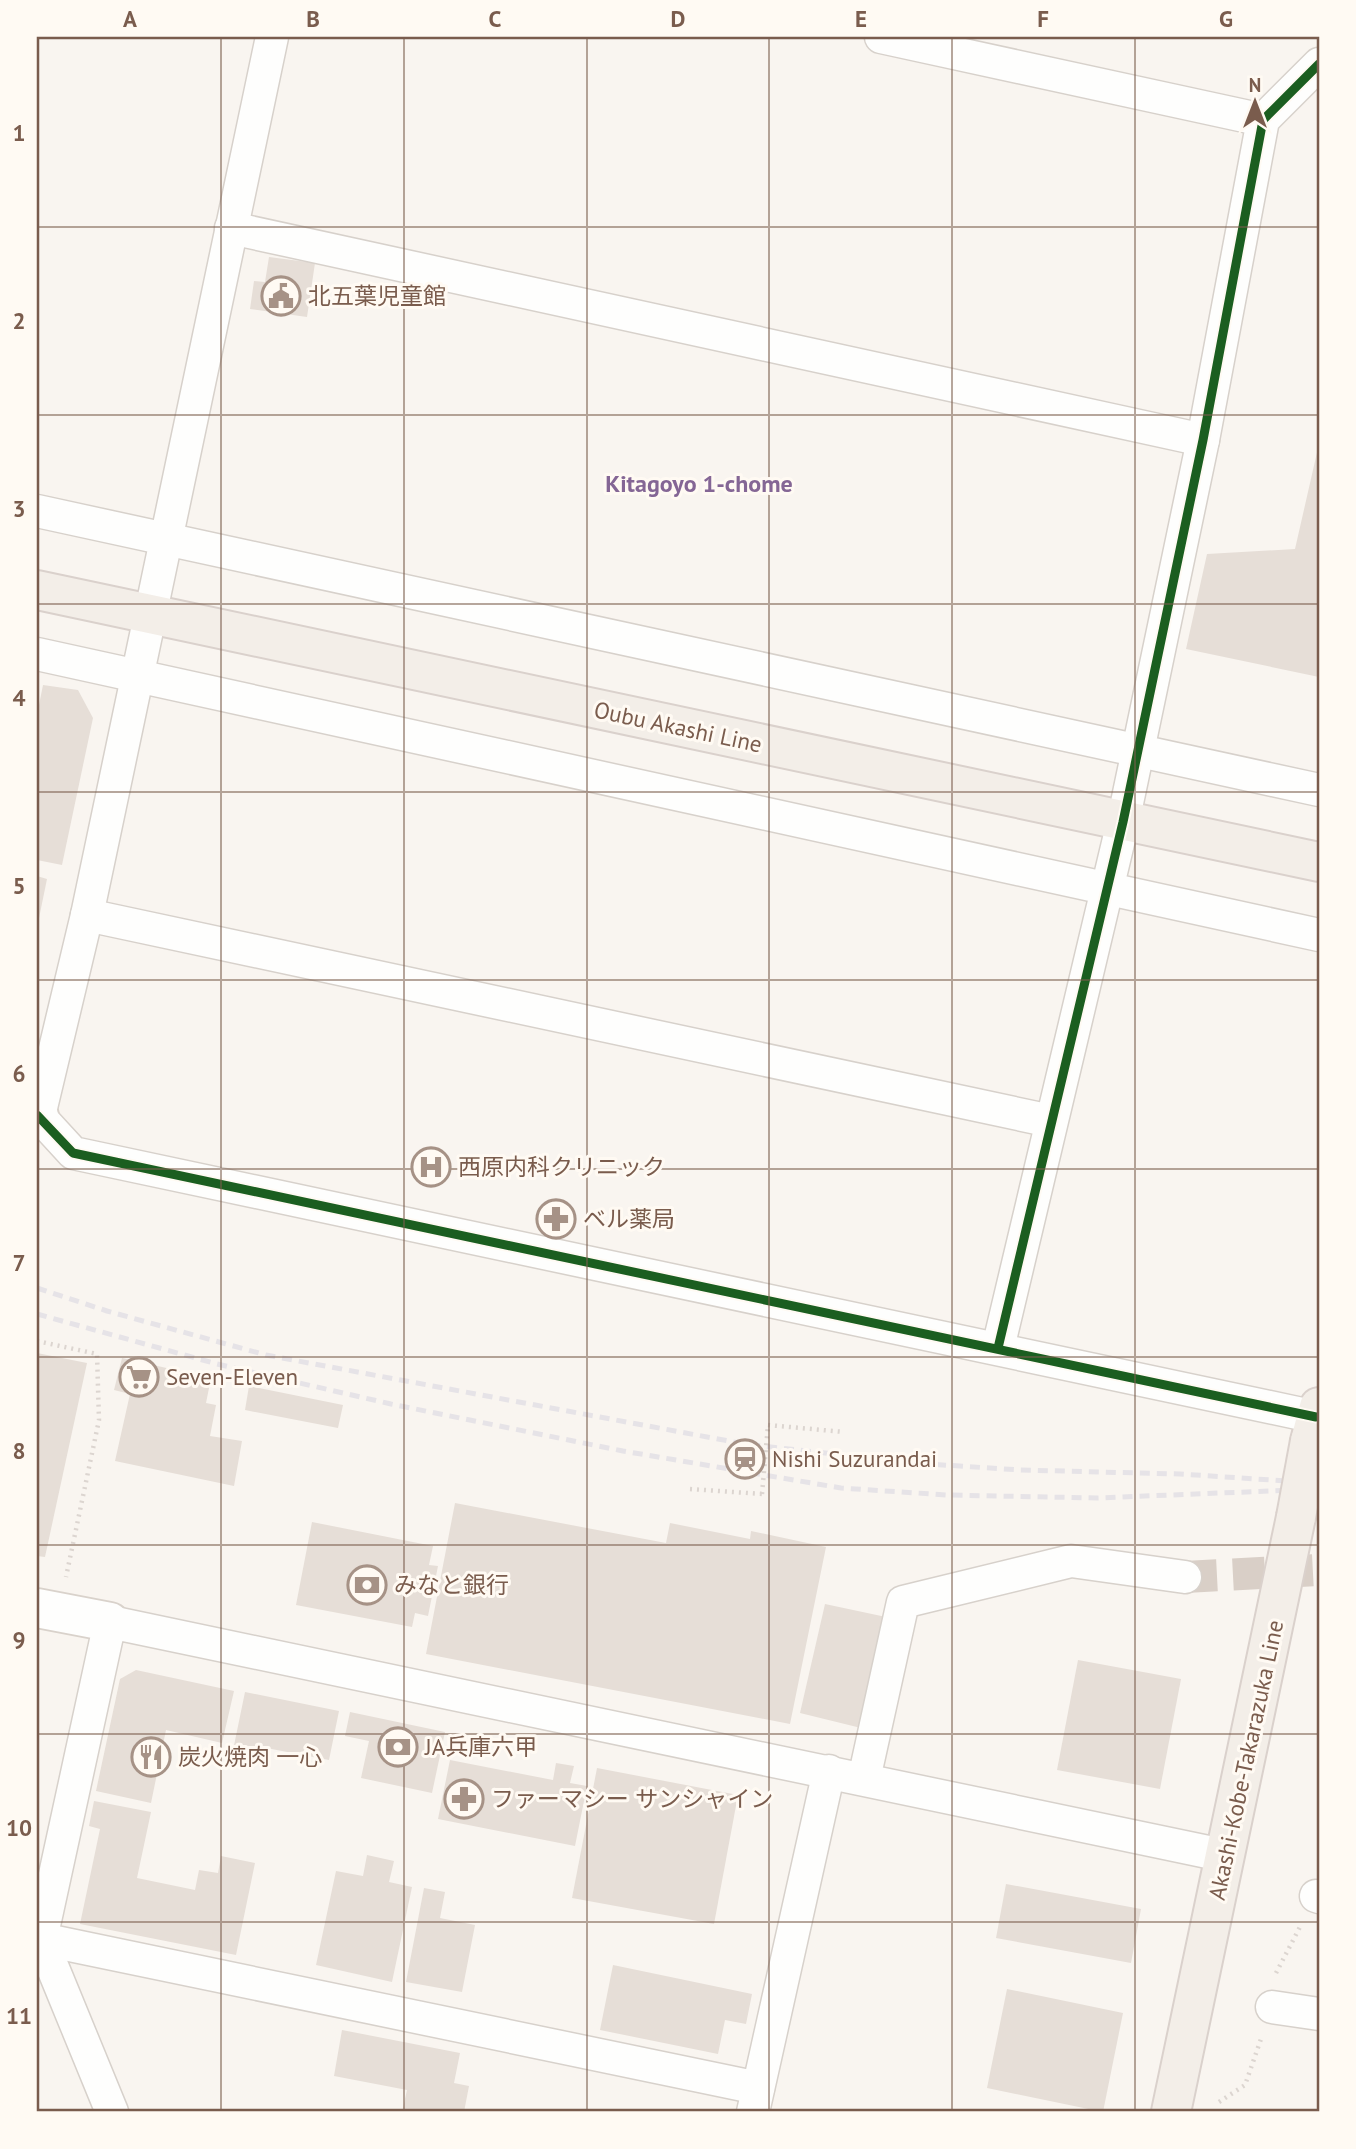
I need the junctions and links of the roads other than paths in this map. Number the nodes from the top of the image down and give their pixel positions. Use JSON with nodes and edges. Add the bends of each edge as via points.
{"nodes":[{"id":1,"x":272,"y":37,"type":"edge"},
{"id":2,"x":881,"y":37,"type":"edge"},
{"id":3,"x":999,"y":49,"type":"edge"},
{"id":4,"x":1319,"y":64,"type":"edge"},
{"id":5,"x":1264,"y":120,"type":"junction"},
{"id":6,"x":231,"y":228,"type":"junction"},
{"id":7,"x":1203,"y":440,"type":"junction"},
{"id":8,"x":37,"y":511,"type":"edge"},
{"id":9,"x":165,"y":539,"type":"junction"},
{"id":10,"x":37,"y":590,"type":"edge"},
{"id":11,"x":149,"y":615,"type":"junction"},
{"id":12,"x":37,"y":654,"type":"edge"},
{"id":13,"x":136,"y":675,"type":"junction"},
{"id":14,"x":1138,"y":751,"type":"junction"},
{"id":15,"x":1319,"y":790,"type":"edge"},
{"id":16,"x":1123,"y":822,"type":"junction"},
{"id":17,"x":1319,"y":862,"type":"edge"},
{"id":18,"x":1107,"y":888,"type":"junction"},
{"id":19,"x":87,"y":915,"type":"junction"},
{"id":20,"x":1319,"y":935,"type":"edge"},
{"id":21,"x":38,"y":1115,"type":"edge"},
{"id":22,"x":1051,"y":1121,"type":"junction"},
{"id":23,"x":998,"y":1348,"type":"junction"},
{"id":24,"x":1315,"y":1422,"type":"edge"},
{"id":25,"x":1185,"y":1577,"type":"tunnel mouth"},
{"id":26,"x":37,"y":1608,"type":"edge"},
{"id":27,"x":110,"y":1622,"type":"junction"},
{"id":28,"x":829,"y":1771,"type":"junction"},
{"id":29,"x":864,"y":1779,"type":"junction"},
{"id":30,"x":1227,"y":1856,"type":"junction"},
{"id":31,"x":40,"y":1939,"type":"junction"},
{"id":32,"x":1272,"y":2007,"type":"dead end"},
{"id":33,"x":1319,"y":2014,"type":"edge"},
{"id":34,"x":756,"y":2100,"type":"edge"},
{"id":35,"x":112,"y":2112,"type":"edge"},
{"id":36,"x":1171,"y":2112,"type":"edge"}],
"edges":[{"from":1,"to":6,"type":"street"},
{"from":2,"to":3,"type":"street"},
{"from":3,"to":5,"type":"street"},
{"from":4,"to":5,"type":"street"},
{"from":5,"to":7,"type":"street"},
{"from":6,"to":7,"type":"street"},
{"from":6,"to":9,"type":"street"},
{"from":7,"to":14,"type":"street"},
{"from":8,"to":9,"type":"street"},
{"from":9,"to":11,"type":"street"},
{"from":9,"to":14,"type":"street"},
{"from":10,"to":11,"type":"main road","name":"Oubu Akashi Line"},
{"from":11,"to":13,"type":"street"},
{"from":11,"to":16,"type":"main road","name":"Oubu Akashi Line"},
{"from":12,"to":13,"type":"street"},
{"from":13,"to":18,"type":"street"},
{"from":13,"to":19,"type":"street"},
{"from":14,"to":15,"type":"street"},
{"from":14,"to":16,"type":"street"},
{"from":16,"to":17,"type":"main road","name":"Oubu Akashi Line"},
{"from":16,"to":18,"type":"street"},
{"from":18,"to":20,"type":"street"},
{"from":18,"to":22,"type":"street"},
{"from":19,"to":21,"type":"street"},
{"from":19,"to":22,"type":"street"},
{"from":21,"to":23,"type":"street","via":[[73,1153]]},
{"from":22,"to":23,"type":"street"},
{"from":23,"to":24,"type":"street"},
{"from":24,"to":30,"type":"main road","name":"Akashi-Kobe-Takarazuka Line","bridge":true},
{"from":25,"to":29,"type":"street","via":[[1071,1561],[903,1602]]},
{"from":26,"to":27,"type":"street"},
{"from":27,"to":28,"type":"street"},
{"from":27,"to":31,"type":"street"},
{"from":28,"to":29,"type":"street"},
{"from":28,"to":34,"type":"street"},
{"from":29,"to":30,"type":"street"},
{"from":30,"to":36,"type":"main road","name":"Akashi-Kobe-Takarazuka Line"},
{"from":31,"to":34,"type":"street"},
{"from":31,"to":35,"type":"street"},
{"from":32,"to":33,"type":"street"}]}
